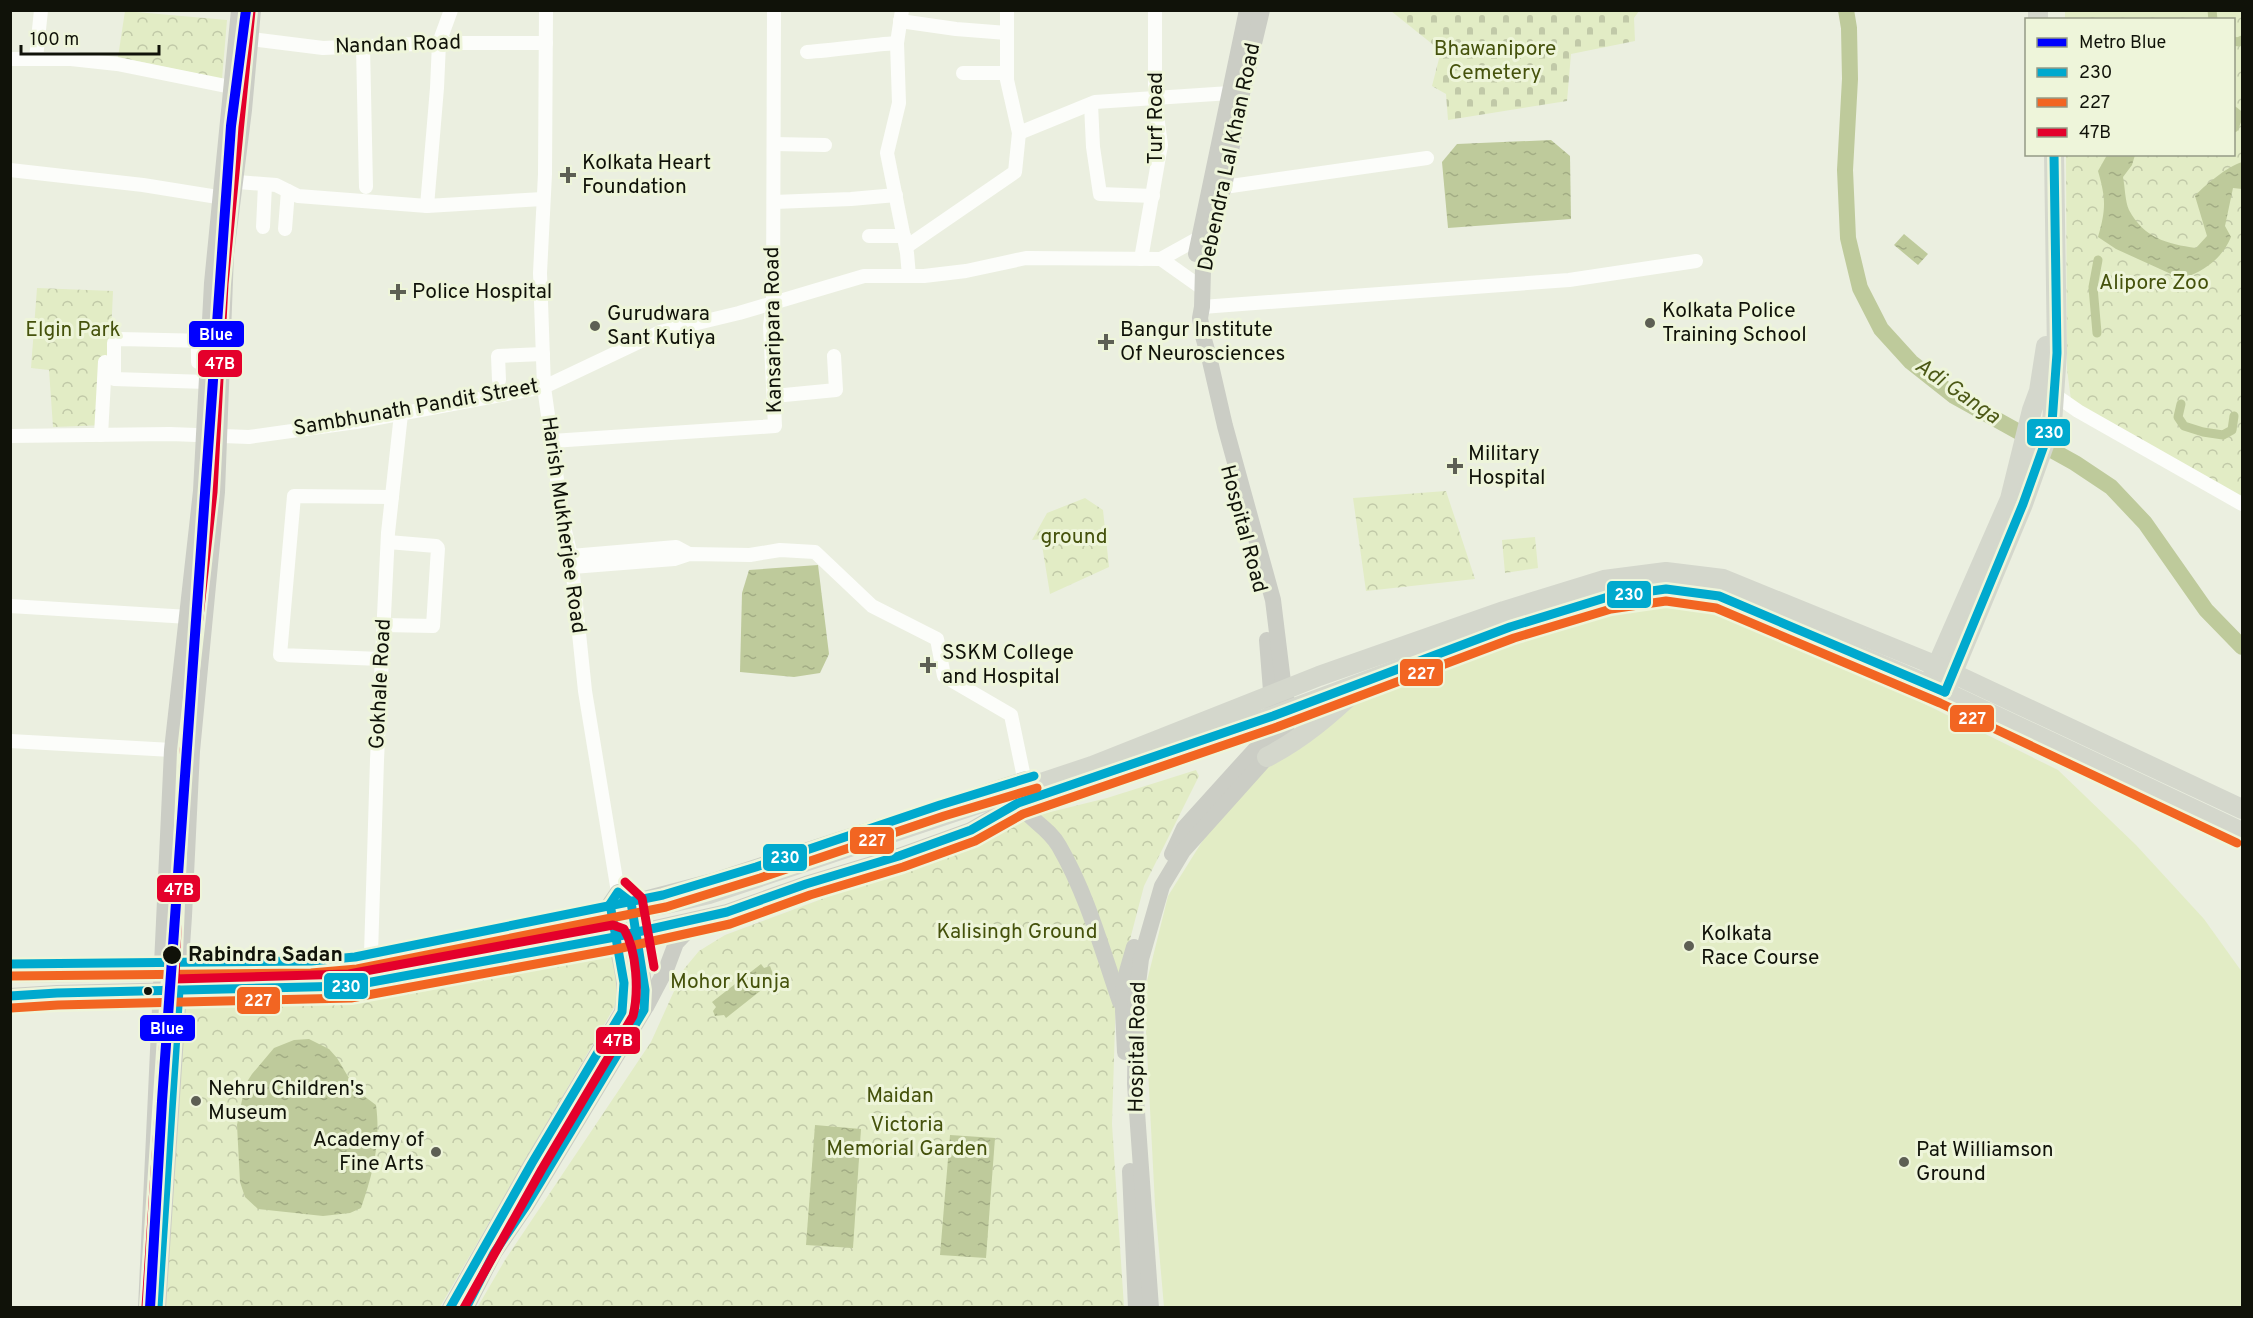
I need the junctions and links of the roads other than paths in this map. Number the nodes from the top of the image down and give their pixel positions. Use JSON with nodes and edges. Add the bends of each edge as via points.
{"nodes":[{"id":1,"x":41,"y":10,"type":"edge"},
{"id":2,"x":239,"y":10,"type":"edge"},
{"id":3,"x":253,"y":10,"type":"edge"},
{"id":4,"x":451,"y":10,"type":"edge"},
{"id":5,"x":546,"y":10,"type":"edge"},
{"id":6,"x":774,"y":10,"type":"edge"},
{"id":7,"x":1007,"y":10,"type":"edge"},
{"id":8,"x":1155,"y":10,"type":"edge"},
{"id":9,"x":1246,"y":10,"type":"edge"},
{"id":10,"x":1262,"y":10,"type":"edge"},
{"id":11,"x":901,"y":16,"type":"edge"},
{"id":12,"x":1007,"y":33,"type":"junction"},
{"id":13,"x":251,"y":39,"type":"junction"},
{"id":14,"x":439,"y":43,"type":"junction"},
{"id":15,"x":546,"y":43,"type":"junction"},
{"id":16,"x":897,"y":43,"type":"junction"},
{"id":17,"x":363,"y":46,"type":"junction"},
{"id":18,"x":807,"y":52,"type":"dead end"},
{"id":19,"x":10,"y":59,"type":"edge"},
{"id":20,"x":36,"y":59,"type":"junction"},
{"id":21,"x":963,"y":74,"type":"dead end"},
{"id":22,"x":1007,"y":74,"type":"junction"},
{"id":23,"x":231,"y":87,"type":"junction"},
{"id":24,"x":1230,"y":93,"type":"junction"},
{"id":25,"x":1155,"y":98,"type":"junction"},
{"id":26,"x":1091,"y":104,"type":"junction"},
{"id":27,"x":1019,"y":134,"type":"junction"},
{"id":28,"x":774,"y":144,"type":"junction"},
{"id":29,"x":825,"y":146,"type":"dead end"},
{"id":30,"x":2042,"y":156,"type":"edge"},
{"id":31,"x":2054,"y":156,"type":"edge"},
{"id":32,"x":1427,"y":158,"type":"dead end"},
{"id":33,"x":10,"y":170,"type":"edge"},
{"id":34,"x":265,"y":185,"type":"junction"},
{"id":35,"x":366,"y":187,"type":"dead end"},
{"id":36,"x":1224,"y":187,"type":"junction"},
{"id":37,"x":227,"y":190,"type":"junction"},
{"id":38,"x":288,"y":191,"type":"junction"},
{"id":39,"x":896,"y":195,"type":"junction"},
{"id":40,"x":1153,"y":196,"type":"junction"},
{"id":41,"x":543,"y":199,"type":"junction"},
{"id":42,"x":774,"y":202,"type":"junction"},
{"id":43,"x":427,"y":206,"type":"junction"},
{"id":44,"x":263,"y":227,"type":"dead end"},
{"id":45,"x":285,"y":229,"type":"dead end"},
{"id":46,"x":869,"y":236,"type":"dead end"},
{"id":47,"x":1204,"y":239,"type":"junction"},
{"id":48,"x":905,"y":241,"type":"junction"},
{"id":49,"x":1141,"y":259,"type":"junction"},
{"id":50,"x":1161,"y":259,"type":"junction"},
{"id":51,"x":1696,"y":261,"type":"dead end"},
{"id":52,"x":909,"y":276,"type":"junction"},
{"id":53,"x":1197,"y":285,"type":"junction"},
{"id":54,"x":773,"y":302,"type":"junction"},
{"id":55,"x":1202,"y":307,"type":"junction"},
{"id":56,"x":106,"y":343,"type":"dead end"},
{"id":57,"x":203,"y":344,"type":"junction"},
{"id":58,"x":543,"y":354,"type":"junction"},
{"id":59,"x":834,"y":356,"type":"dead end"},
{"id":60,"x":202,"y":376,"type":"junction"},
{"id":61,"x":499,"y":380,"type":"dead end"},
{"id":62,"x":544,"y":387,"type":"junction"},
{"id":63,"x":2055,"y":395,"type":"junction"},
{"id":64,"x":774,"y":396,"type":"junction"},
{"id":65,"x":401,"y":414,"type":"junction"},
{"id":66,"x":101,"y":435,"type":"junction"},
{"id":67,"x":10,"y":436,"type":"edge"},
{"id":68,"x":212,"y":436,"type":"junction"},
{"id":69,"x":552,"y":441,"type":"junction"},
{"id":70,"x":2023,"y":481,"type":"junction"},
{"id":71,"x":392,"y":497,"type":"junction"},
{"id":72,"x":2242,"y":504,"type":"edge"},
{"id":73,"x":388,"y":542,"type":"junction"},
{"id":74,"x":571,"y":562,"type":"junction"},
{"id":75,"x":10,"y":606,"type":"edge"},
{"id":76,"x":187,"y":616,"type":"junction"},
{"id":77,"x":206,"y":618,"type":"junction"},
{"id":78,"x":1507,"y":619,"type":"junction"},
{"id":79,"x":384,"y":625,"type":"junction"},
{"id":80,"x":381,"y":659,"type":"junction"},
{"id":81,"x":1941,"y":679,"type":"junction"},
{"id":82,"x":1365,"y":681,"type":"junction"},
{"id":83,"x":1278,"y":693,"type":"junction"},
{"id":84,"x":1281,"y":713,"type":"junction"},
{"id":85,"x":10,"y":741,"type":"edge"},
{"id":86,"x":172,"y":750,"type":"junction"},
{"id":87,"x":1267,"y":757,"type":"junction"},
{"id":88,"x":1018,"y":791,"type":"junction"},
{"id":89,"x":2242,"y":809,"type":"edge"},
{"id":90,"x":950,"y":821,"type":"junction"},
{"id":91,"x":2242,"y":832,"type":"edge"},
{"id":92,"x":619,"y":899,"type":"junction"},
{"id":93,"x":699,"y":919,"type":"junction"},
{"id":94,"x":635,"y":933,"type":"junction"},
{"id":95,"x":615,"y":938,"type":"junction"},
{"id":96,"x":371,"y":954,"type":"junction"},
{"id":97,"x":162,"y":963,"type":"junction"},
{"id":98,"x":181,"y":963,"type":"junction"},
{"id":99,"x":10,"y":964,"type":"edge"},
{"id":100,"x":10,"y":973,"type":"edge"},
{"id":101,"x":10,"y":984,"type":"edge"},
{"id":102,"x":179,"y":990,"type":"junction"},
{"id":103,"x":162,"y":991,"type":"junction"},
{"id":104,"x":10,"y":996,"type":"edge"},
{"id":105,"x":644,"y":1010,"type":"junction"},
{"id":106,"x":1123,"y":1011,"type":"junction"},
{"id":107,"x":146,"y":1308,"type":"edge"},
{"id":108,"x":158,"y":1308,"type":"edge"},
{"id":109,"x":450,"y":1308,"type":"edge"},
{"id":110,"x":466,"y":1308,"type":"edge"},
{"id":111,"x":1136,"y":1308,"type":"edge"},
{"id":112,"x":1151,"y":1308,"type":"edge"}],
"edges":[{"from":1,"to":20,"type":"street"},
{"from":2,"to":23,"type":"main road"},
{"from":3,"to":13,"type":"main road"},
{"from":4,"to":14,"type":"street"},
{"from":5,"to":15,"type":"street","name":"Harish Mukherjee Road"},
{"from":6,"to":28,"type":"street","name":"Kansaripara Road"},
{"from":7,"to":12,"type":"street"},
{"from":8,"to":25,"type":"street","name":"Turf Road"},
{"from":9,"to":24,"type":"main road"},
{"from":10,"to":36,"type":"main road","name":"Debendra Lal Khan Road"},
{"from":11,"to":12,"type":"street","via":[[956,29]]},
{"from":11,"to":16,"type":"street"},
{"from":12,"to":22,"type":"street"},
{"from":13,"to":17,"type":"street","name":"Nandan Road","via":[[323,48]]},
{"from":13,"to":37,"type":"main road"},
{"from":14,"to":15,"type":"street","name":"Nandan Road"},
{"from":14,"to":17,"type":"street","name":"Nandan Road"},
{"from":14,"to":43,"type":"street"},
{"from":15,"to":41,"type":"street","name":"Harish Mukherjee Road"},
{"from":16,"to":18,"type":"street"},
{"from":16,"to":39,"type":"street","via":[[899,103],[887,153]]},
{"from":17,"to":35,"type":"street"},
{"from":19,"to":20,"type":"street"},
{"from":20,"to":23,"type":"street","via":[[117,64]]},
{"from":21,"to":22,"type":"street"},
{"from":22,"to":27,"type":"street"},
{"from":23,"to":37,"type":"main road"},
{"from":24,"to":25,"type":"street"},
{"from":24,"to":47,"type":"main road"},
{"from":25,"to":26,"type":"street"},
{"from":25,"to":40,"type":"street","name":"Turf Road","via":[[1161,145]]},
{"from":26,"to":27,"type":"street"},
{"from":26,"to":40,"type":"street","via":[[1100,194]]},
{"from":27,"to":48,"type":"street","via":[[1015,172]]},
{"from":28,"to":29,"type":"street"},
{"from":28,"to":42,"type":"street","name":"Kansaripara Road"},
{"from":30,"to":70,"type":"highway","via":[[2046,353],[2032,410]]},
{"from":31,"to":63,"type":"highway"},
{"from":32,"to":36,"type":"street"},
{"from":33,"to":37,"type":"street"},
{"from":34,"to":37,"type":"street"},
{"from":34,"to":38,"type":"street"},
{"from":34,"to":44,"type":"street"},
{"from":36,"to":47,"type":"main road","name":"Debendra Lal Khan Road"},
{"from":37,"to":57,"type":"main road"},
{"from":37,"to":68,"type":"main road"},
{"from":38,"to":43,"type":"street","via":[[298,196]]},
{"from":38,"to":45,"type":"street"},
{"from":39,"to":42,"type":"street"},
{"from":39,"to":48,"type":"street"},
{"from":40,"to":49,"type":"street","name":"Turf Road"},
{"from":41,"to":43,"type":"street"},
{"from":41,"to":58,"type":"street","name":"Harish Mukherjee Road"},
{"from":42,"to":54,"type":"street","name":"Kansaripara Road"},
{"from":46,"to":48,"type":"street"},
{"from":47,"to":50,"type":"street","name":"Sambhunath Pandit Street"},
{"from":47,"to":53,"type":"main road","name":"Debendra Lal Khan Road","via":[[1203,269]]},
{"from":48,"to":52,"type":"street"},
{"from":49,"to":50,"type":"street","name":"Sambhunath Pandit Street"},
{"from":49,"to":52,"type":"street","name":"Sambhunath Pandit Street","via":[[1026,258]]},
{"from":50,"to":53,"type":"street"},
{"from":51,"to":55,"type":"street","via":[[1569,280]]},
{"from":52,"to":54,"type":"street","name":"Sambhunath Pandit Street","via":[[864,276]]},
{"from":53,"to":55,"type":"main road","name":"Debendra Lal Khan Road"},
{"from":53,"to":83,"type":"main road","name":"Hospital Road","via":[[1197,337],[1225,462],[1253,561]]},
{"from":54,"to":62,"type":"street","name":"Sambhunath Pandit Street","via":[[660,332]]},
{"from":54,"to":64,"type":"street","name":"Kansaripara Road","via":[[770,326]]},
{"from":55,"to":83,"type":"main road","name":"Debendra Lal Khan Road","via":[[1203,336],[1272,600]]},
{"from":56,"to":66,"type":"street"},
{"from":57,"to":60,"type":"main road"},
{"from":57,"to":60,"type":"street","via":[[119,339],[114,343],[114,379]]},
{"from":58,"to":61,"type":"street","via":[[498,356]]},
{"from":58,"to":62,"type":"street","name":"Harish Mukherjee Road"},
{"from":59,"to":64,"type":"street","via":[[836,390]]},
{"from":60,"to":68,"type":"main road"},
{"from":62,"to":65,"type":"street","name":"Sambhunath Pandit Street"},
{"from":62,"to":69,"type":"street","name":"Harish Mukherjee Road"},
{"from":63,"to":70,"type":"highway","via":[[2052,423]]},
{"from":63,"to":72,"type":"street"},
{"from":64,"to":69,"type":"street","name":"Kansaripara Road","via":[[775,426]]},
{"from":65,"to":68,"type":"street","name":"Sambhunath Pandit Street","via":[[249,437]]},
{"from":65,"to":71,"type":"street","name":"Gokhale Road"},
{"from":66,"to":67,"type":"street","name":"Sambhunath Pandit Street"},
{"from":66,"to":68,"type":"street","name":"Sambhunath Pandit Street"},
{"from":68,"to":76,"type":"main road","via":[[201,491]]},
{"from":68,"to":77,"type":"main road","via":[[217,492]]},
{"from":69,"to":74,"type":"street","name":"Harish Mukherjee Road"},
{"from":70,"to":81,"type":"highway","via":[[2010,499]]},
{"from":71,"to":73,"type":"street","name":"Gokhale Road"},
{"from":71,"to":80,"type":"street","via":[[294,496],[280,655]]},
{"from":73,"to":79,"type":"street","name":"Gokhale Road"},
{"from":73,"to":79,"type":"street","via":[[438,548],[433,627]]},
{"from":74,"to":88,"type":"street","via":[[674,559],[689,554],[750,555],[780,550],[815,552],[872,606],[937,639],[944,676],[1011,715]]},
{"from":74,"to":92,"type":"street","name":"Harish Mukherjee Road","via":[[585,691]]},
{"from":75,"to":76,"type":"street"},
{"from":76,"to":77,"type":"street"},
{"from":76,"to":86,"type":"main road"},
{"from":77,"to":98,"type":"main road","via":[[192,751]]},
{"from":78,"to":81,"type":"highway","via":[[1666,589],[1719,596]]},
{"from":78,"to":82,"type":"highway"},
{"from":78,"to":83,"type":"highway","via":[[1319,676]]},
{"from":79,"to":80,"type":"street","name":"Gokhale Road"},
{"from":80,"to":96,"type":"street","name":"Gokhale Road"},
{"from":81,"to":89,"type":"highway"},
{"from":81,"to":91,"type":"highway"},
{"from":82,"to":84,"type":"highway"},
{"from":82,"to":87,"type":"highway","via":[[1319,723]]},
{"from":83,"to":84,"type":"main road","name":"Hospital Road"},
{"from":83,"to":88,"type":"highway"},
{"from":84,"to":87,"type":"main road","name":"Hospital Road","via":[[1286,730]]},
{"from":84,"to":88,"type":"highway"},
{"from":84,"to":106,"type":"main road","name":"Hospital Road","via":[[1261,743],[1184,828],[1147,899],[1124,982]]},
{"from":85,"to":86,"type":"street"},
{"from":86,"to":97,"type":"main road"},
{"from":87,"to":112,"type":"main road","name":"Hospital Road","via":[[1183,851],[1162,886],[1141,959],[1134,1084]]},
{"from":88,"to":90,"type":"highway"},
{"from":88,"to":92,"type":"main road","via":[[713,881]]},
{"from":88,"to":93,"type":"main road","via":[[971,830]]},
{"from":88,"to":106,"type":"main road","name":"Hospital Road","via":[[1024,812],[1059,844],[1085,900]]},
{"from":90,"to":100,"type":"highway","via":[[709,894],[360,965]]},
{"from":90,"to":101,"type":"highway","via":[[811,875],[704,908],[366,975]]},
{"from":92,"to":94,"type":"main road"},
{"from":92,"to":95,"type":"main road"},
{"from":92,"to":96,"type":"main road"},
{"from":93,"to":94,"type":"main road"},
{"from":93,"to":105,"type":"main road","via":[[676,943]]},
{"from":94,"to":95,"type":"main road"},
{"from":94,"to":105,"type":"main road","via":[[645,990]]},
{"from":95,"to":102,"type":"main road","via":[[350,986]]},
{"from":95,"to":109,"type":"main road","via":[[625,978],[626,995],[620,1019]]},
{"from":96,"to":98,"type":"main road","via":[[311,961]]},
{"from":97,"to":98,"type":"main road"},
{"from":97,"to":99,"type":"main road"},
{"from":97,"to":103,"type":"main road"},
{"from":98,"to":102,"type":"main road"},
{"from":102,"to":103,"type":"main road"},
{"from":102,"to":108,"type":"main road"},
{"from":103,"to":104,"type":"main road"},
{"from":103,"to":107,"type":"main road"},
{"from":105,"to":110,"type":"main road","via":[[494,1253]]},
{"from":106,"to":111,"type":"main road","name":"Hospital Road"}]}
